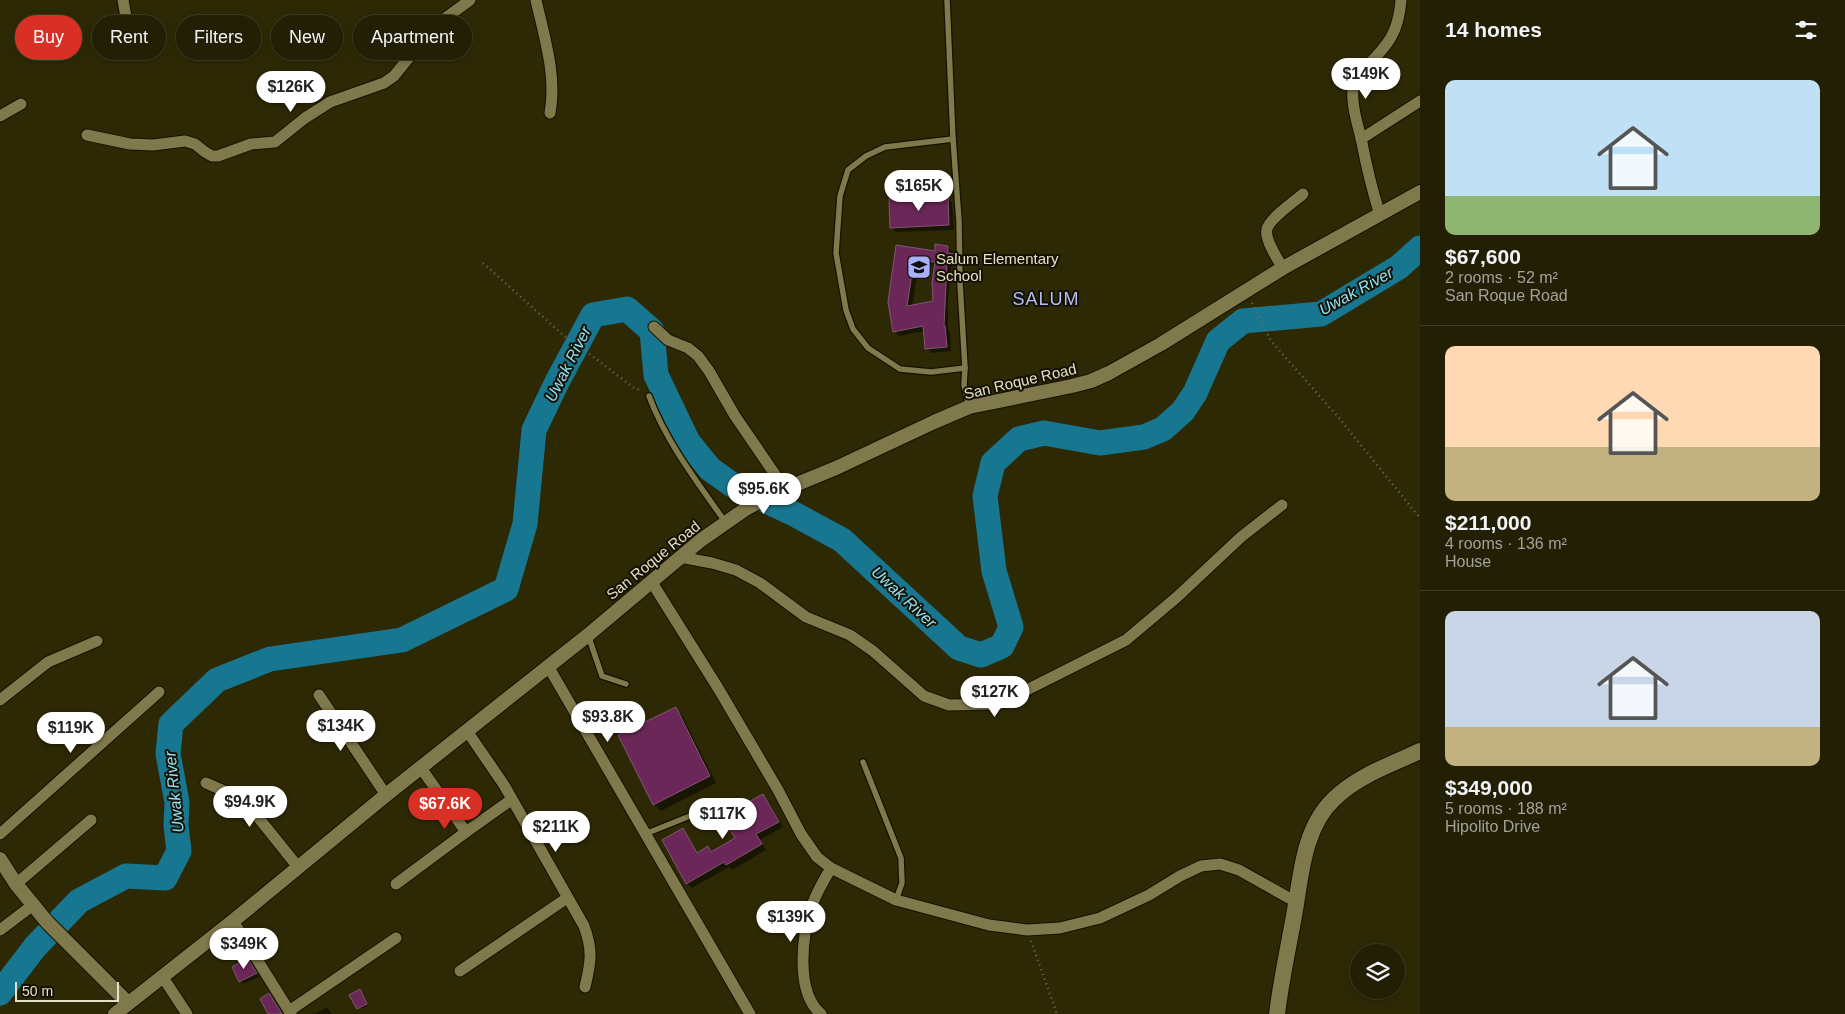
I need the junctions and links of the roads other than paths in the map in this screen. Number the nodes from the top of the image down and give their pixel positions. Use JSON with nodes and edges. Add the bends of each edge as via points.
{"nodes":[{"id":1,"x":123,"y":0,"type":"edge"},
{"id":2,"x":470,"y":0,"type":"edge"},
{"id":3,"x":536,"y":0,"type":"edge"},
{"id":4,"x":947,"y":0,"type":"edge"},
{"id":5,"x":1400,"y":0,"type":"edge"},
{"id":6,"x":126,"y":15,"type":"edge"},
{"id":7,"x":1420,"y":101,"type":"edge"},
{"id":8,"x":21,"y":104,"type":"dead end"},
{"id":9,"x":550,"y":113,"type":"dead end"},
{"id":10,"x":0,"y":116,"type":"edge"},
{"id":11,"x":87,"y":135,"type":"dead end"},
{"id":12,"x":953,"y":139,"type":"junction"},
{"id":13,"x":1361,"y":139,"type":"junction"},
{"id":14,"x":1420,"y":192,"type":"edge"},
{"id":15,"x":1303,"y":194,"type":"dead end"},
{"id":16,"x":1380,"y":215,"type":"junction"},
{"id":17,"x":1283,"y":268,"type":"junction"},
{"id":18,"x":654,"y":327,"type":"dead end"},
{"id":19,"x":965,"y":368,"type":"junction"},
{"id":20,"x":649,"y":396,"type":"road end"},
{"id":21,"x":969,"y":407,"type":"junction"},
{"id":22,"x":785,"y":489,"type":"junction"},
{"id":23,"x":1282,"y":505,"type":"dead end"},
{"id":24,"x":726,"y":523,"type":"junction"},
{"id":25,"x":680,"y":557,"type":"junction"},
{"id":26,"x":651,"y":581,"type":"junction"},
{"id":27,"x":588,"y":635,"type":"junction"},
{"id":28,"x":97,"y":641,"type":"dead end"},
{"id":29,"x":548,"y":666,"type":"junction"},
{"id":30,"x":626,"y":684,"type":"dead end"},
{"id":31,"x":159,"y":692,"type":"dead end"},
{"id":32,"x":319,"y":696,"type":"dead end"},
{"id":33,"x":0,"y":700,"type":"edge"},
{"id":34,"x":467,"y":731,"type":"junction"},
{"id":35,"x":1420,"y":751,"type":"edge"},
{"id":36,"x":863,"y":762,"type":"dead end"},
{"id":37,"x":421,"y":768,"type":"junction"},
{"id":38,"x":206,"y":782,"type":"dead end"},
{"id":39,"x":386,"y":795,"type":"junction"},
{"id":40,"x":511,"y":800,"type":"junction"},
{"id":41,"x":710,"y":808,"type":"dead end"},
{"id":42,"x":91,"y":820,"type":"dead end"},
{"id":43,"x":466,"y":832,"type":"junction"},
{"id":44,"x":0,"y":834,"type":"edge"},
{"id":45,"x":645,"y":834,"type":"junction"},
{"id":46,"x":0,"y":859,"type":"edge"},
{"id":47,"x":298,"y":867,"type":"junction"},
{"id":48,"x":831,"y":868,"type":"junction"},
{"id":49,"x":16,"y":884,"type":"junction"},
{"id":50,"x":396,"y":884,"type":"dead end"},
{"id":51,"x":566,"y":898,"type":"junction"},
{"id":52,"x":896,"y":900,"type":"junction"},
{"id":53,"x":1296,"y":902,"type":"junction"},
{"id":54,"x":33,"y":905,"type":"junction"},
{"id":55,"x":233,"y":921,"type":"junction"},
{"id":56,"x":0,"y":930,"type":"edge"},
{"id":57,"x":396,"y":938,"type":"dead end"},
{"id":58,"x":460,"y":971,"type":"dead end"},
{"id":59,"x":162,"y":976,"type":"junction"},
{"id":60,"x":585,"y":987,"type":"dead end"},
{"id":61,"x":128,"y":1003,"type":"junction"},
{"id":62,"x":290,"y":1012,"type":"edge"},
{"id":63,"x":114,"y":1014,"type":"edge"},
{"id":64,"x":186,"y":1014,"type":"edge"},
{"id":65,"x":750,"y":1014,"type":"edge"},
{"id":66,"x":821,"y":1014,"type":"edge"},
{"id":67,"x":1278,"y":1014,"type":"edge"}],
"edges":[{"from":1,"to":6,"type":"street"},
{"from":2,"to":11,"type":"street","via":[[447,17],[394,76],[384,83],[330,102],[275,142],[252,144],[212,156],[185,141],[153,145]]},
{"from":3,"to":9,"type":"street","via":[[552,82]]},
{"from":4,"to":12,"type":"lane"},
{"from":5,"to":13,"type":"street","via":[[1393,36],[1354,80],[1353,104]]},
{"from":7,"to":13,"type":"street"},
{"from":8,"to":10,"type":"street"},
{"from":12,"to":19,"type":"lane"},
{"from":12,"to":19,"type":"lane","via":[[885,147],[848,170],[840,196],[836,253],[846,310],[853,329],[868,348],[900,369],[931,372]]},
{"from":13,"to":16,"type":"street"},
{"from":14,"to":16,"type":"street","name":"San Roque Road"},
{"from":15,"to":17,"type":"street","via":[[1266,228],[1266,235]]},
{"from":16,"to":17,"type":"street","name":"San Roque Road"},
{"from":17,"to":21,"type":"street","name":"San Roque Road","via":[[1138,358],[1100,377],[1072,386]]},
{"from":18,"to":22,"type":"street","via":[[668,340],[698,356]]},
{"from":19,"to":21,"type":"lane","via":[[964,385]]},
{"from":20,"to":24,"type":"lane","via":[[658,420]]},
{"from":21,"to":22,"type":"street","name":"San Roque Road"},
{"from":22,"to":24,"type":"street","name":"San Roque Road","via":[[746,508]]},
{"from":23,"to":25,"type":"street","via":[[1241,537],[1178,597],[1126,640],[999,704],[949,705],[924,696],[850,635],[806,617],[760,583],[736,570]]},
{"from":24,"to":25,"type":"street","name":"San Roque Road"},
{"from":25,"to":26,"type":"street","name":"San Roque Road"},
{"from":26,"to":27,"type":"street","name":"San Roque Road"},
{"from":26,"to":48,"type":"street","via":[[768,773],[801,834],[816,857]]},
{"from":27,"to":29,"type":"street","name":"San Roque Road"},
{"from":27,"to":30,"type":"lane","via":[[602,676]]},
{"from":28,"to":33,"type":"street","via":[[48,662]]},
{"from":29,"to":34,"type":"street","name":"San Roque Road"},
{"from":29,"to":45,"type":"street"},
{"from":31,"to":44,"type":"street"},
{"from":32,"to":39,"type":"street"},
{"from":34,"to":37,"type":"street","name":"San Roque Road"},
{"from":34,"to":40,"type":"street"},
{"from":35,"to":53,"type":"main road","via":[[1368,775],[1332,800],[1313,830]]},
{"from":36,"to":52,"type":"lane","via":[[901,858],[902,883]]},
{"from":37,"to":39,"type":"street","name":"San Roque Road"},
{"from":37,"to":43,"type":"street"},
{"from":38,"to":47,"type":"street","via":[[231,794],[253,811]]},
{"from":39,"to":47,"type":"street","name":"San Roque Road"},
{"from":40,"to":43,"type":"street"},
{"from":40,"to":51,"type":"street"},
{"from":41,"to":45,"type":"lane"},
{"from":42,"to":49,"type":"street"},
{"from":43,"to":50,"type":"street"},
{"from":45,"to":65,"type":"street"},
{"from":46,"to":49,"type":"street"},
{"from":47,"to":55,"type":"street","name":"San Roque Road"},
{"from":48,"to":52,"type":"street"},
{"from":48,"to":66,"type":"street","via":[[812,905],[803,962],[811,1000]]},
{"from":49,"to":54,"type":"street"},
{"from":51,"to":58,"type":"street"},
{"from":51,"to":60,"type":"street","via":[[584,926],[590,944],[592,960]]},
{"from":52,"to":53,"type":"street","via":[[989,925],[1027,930],[1060,928],[1100,918],[1201,866],[1220,864],[1239,870]]},
{"from":53,"to":67,"type":"main road"},
{"from":54,"to":56,"type":"street"},
{"from":54,"to":61,"type":"street"},
{"from":55,"to":59,"type":"street","name":"San Roque Road"},
{"from":55,"to":62,"type":"street"},
{"from":57,"to":62,"type":"street"},
{"from":59,"to":61,"type":"street","name":"San Roque Road"},
{"from":59,"to":64,"type":"street"},
{"from":61,"to":63,"type":"street","name":"San Roque Road"}]}
